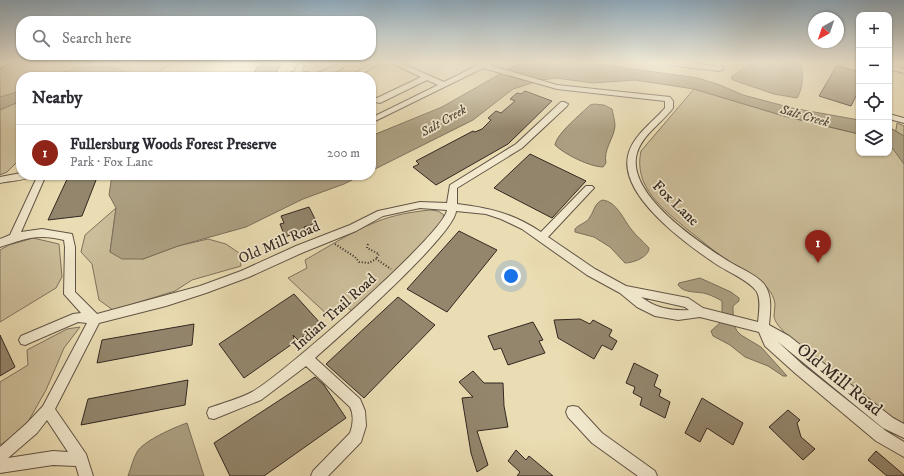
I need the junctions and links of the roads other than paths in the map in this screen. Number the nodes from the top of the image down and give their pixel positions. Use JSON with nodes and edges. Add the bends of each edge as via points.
{"nodes":[{"id":1,"x":410,"y":85,"type":"edge"},
{"id":2,"x":445,"y":85,"type":"edge"},
{"id":3,"x":553,"y":85,"type":"edge"},
{"id":4,"x":376,"y":100,"type":"edge"},
{"id":5,"x":564,"y":104,"type":"dead end"},
{"id":6,"x":892,"y":117,"type":"edge"},
{"id":7,"x":376,"y":119,"type":"edge"},
{"id":8,"x":904,"y":121,"type":"edge"},
{"id":9,"x":16,"y":176,"type":"edge"},
{"id":10,"x":0,"y":180,"type":"edge"},
{"id":11,"x":40,"y":180,"type":"edge"},
{"id":12,"x":589,"y":188,"type":"dead end"},
{"id":13,"x":451,"y":206,"type":"junction"},
{"id":14,"x":15,"y":235,"type":"junction"},
{"id":15,"x":541,"y":238,"type":"junction"},
{"id":16,"x":0,"y":243,"type":"edge"},
{"id":17,"x":624,"y":290,"type":"junction"},
{"id":18,"x":700,"y":312,"type":"junction"},
{"id":19,"x":95,"y":319,"type":"junction"},
{"id":20,"x":763,"y":328,"type":"junction"},
{"id":21,"x":25,"y":340,"type":"dead end"},
{"id":22,"x":306,"y":358,"type":"junction"},
{"id":23,"x":48,"y":410,"type":"junction"},
{"id":24,"x":573,"y":412,"type":"dead end"},
{"id":25,"x":214,"y":413,"type":"dead end"},
{"id":26,"x":904,"y":432,"type":"edge"},
{"id":27,"x":904,"y":450,"type":"edge"},
{"id":28,"x":0,"y":456,"type":"edge"},
{"id":29,"x":81,"y":459,"type":"junction"},
{"id":30,"x":0,"y":466,"type":"edge"},
{"id":31,"x":86,"y":476,"type":"edge"},
{"id":32,"x":318,"y":476,"type":"edge"},
{"id":33,"x":650,"y":476,"type":"edge"}],
"edges":[{"from":1,"to":4,"type":"street"},
{"from":2,"to":7,"type":"street"},
{"from":3,"to":20,"type":"street","name":"Fox Lane","via":[[667,98],[670,108],[633,152],[632,165],[639,188],[682,232],[762,290]]},
{"from":5,"to":13,"type":"street","name":"Indian Trail Road","via":[[519,146],[453,187]]},
{"from":6,"to":8,"type":"street"},
{"from":9,"to":10,"type":"street"},
{"from":11,"to":14,"type":"street"},
{"from":12,"to":15,"type":"street"},
{"from":13,"to":15,"type":"street","name":"Old Mill Road","via":[[504,216],[525,226]]},
{"from":13,"to":19,"type":"street","name":"Old Mill Road","via":[[420,205],[381,213],[353,228],[202,290]]},
{"from":13,"to":22,"type":"street","name":"Indian Trail Road","via":[[451,216],[398,274],[340,330]]},
{"from":14,"to":16,"type":"street"},
{"from":14,"to":19,"type":"street","via":[[44,232],[68,238],[69,294]]},
{"from":15,"to":17,"type":"street","name":"Old Mill Road","via":[[591,272]]},
{"from":17,"to":18,"type":"street","name":"Old Mill Road","via":[[688,303]]},
{"from":17,"to":18,"type":"street","name":"Old Mill Road","via":[[635,301],[649,309],[672,316]]},
{"from":18,"to":20,"type":"street","name":"Old Mill Road"},
{"from":19,"to":21,"type":"street","name":"Old Mill Road","via":[[77,317]]},
{"from":19,"to":23,"type":"street"},
{"from":20,"to":26,"type":"street","name":"Old Mill Road","via":[[785,340]]},
{"from":20,"to":27,"type":"street","name":"Old Mill Road","via":[[769,342],[799,369],[881,436]]},
{"from":22,"to":25,"type":"street","name":"Indian Trail Road","via":[[257,396]]},
{"from":22,"to":32,"type":"street","via":[[355,403],[359,411],[356,437]]},
{"from":23,"to":28,"type":"street"},
{"from":23,"to":29,"type":"street"},
{"from":24,"to":33,"type":"street","via":[[597,438]]},
{"from":29,"to":30,"type":"street","via":[[53,458]]},
{"from":29,"to":31,"type":"street"}]}
